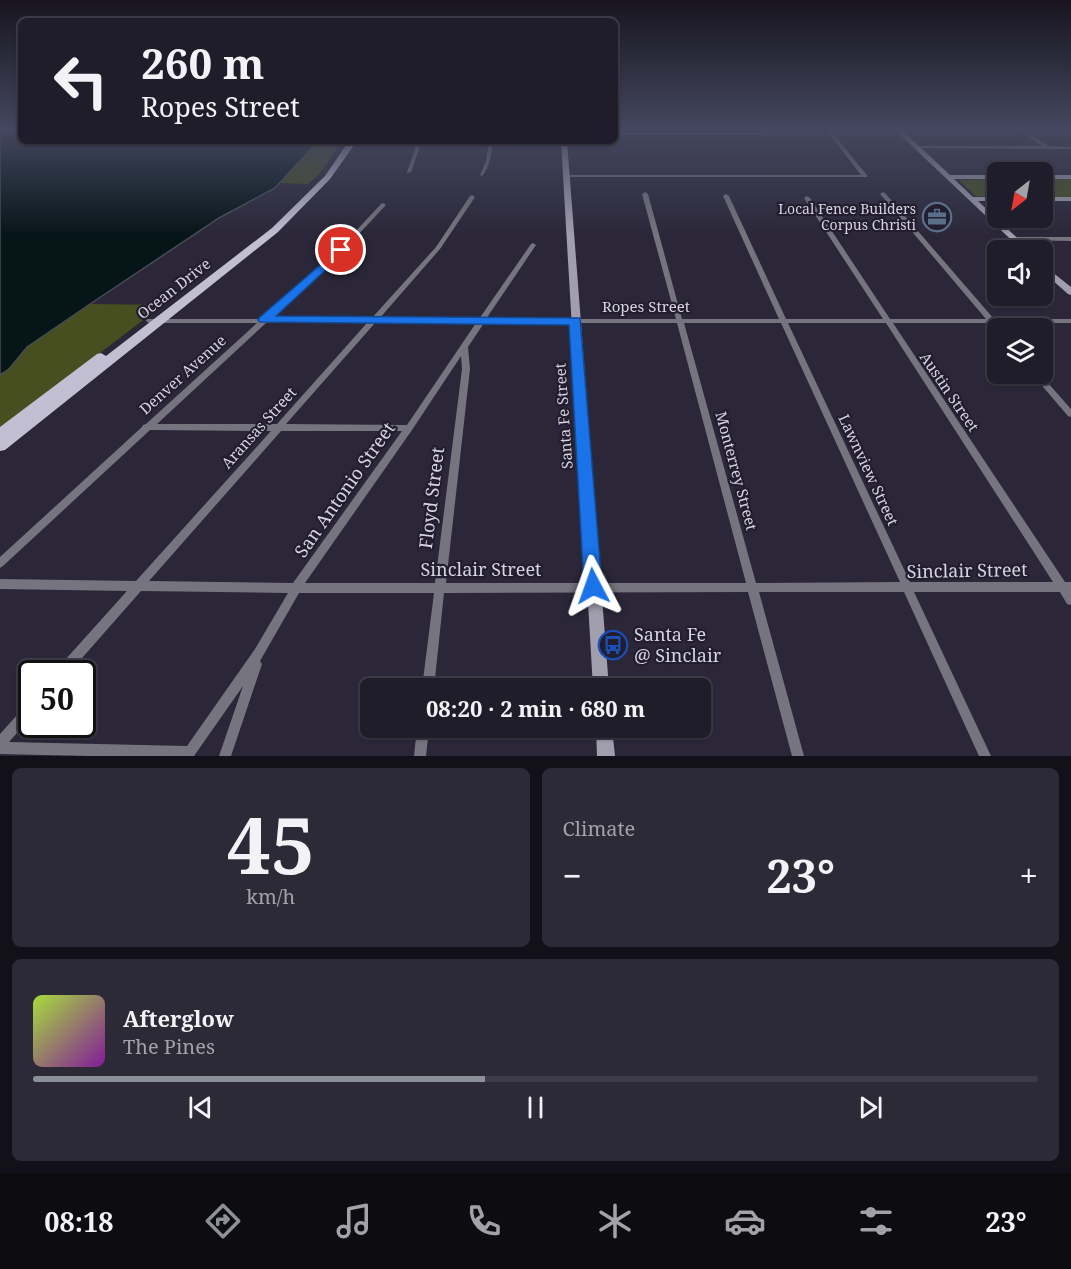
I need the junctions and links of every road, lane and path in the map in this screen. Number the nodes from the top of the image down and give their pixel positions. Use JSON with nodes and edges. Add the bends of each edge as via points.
{"nodes":[{"id":1,"x":333,"y":165,"type":"edge"},
{"id":2,"x":411,"y":165,"type":"edge"},
{"id":3,"x":486,"y":165,"type":"edge"},
{"id":4,"x":565,"y":165,"type":"edge"},
{"id":5,"x":856,"y":165,"type":"edge"},
{"id":6,"x":936,"y":165,"type":"edge"},
{"id":7,"x":409,"y":172,"type":"dead end"},
{"id":8,"x":482,"y":175,"type":"dead end"},
{"id":9,"x":566,"y":176,"type":"junction"},
{"id":10,"x":948,"y":177,"type":"junction"},
{"id":11,"x":987,"y":177,"type":"edge"},
{"id":12,"x":1053,"y":177,"type":"edge"},
{"id":13,"x":1071,"y":177,"type":"edge"},
{"id":14,"x":645,"y":194,"type":"dead end"},
{"id":15,"x":883,"y":194,"type":"dead end"},
{"id":16,"x":472,"y":196,"type":"dead end"},
{"id":17,"x":726,"y":196,"type":"dead end"},
{"id":18,"x":807,"y":198,"type":"dead end"},
{"id":19,"x":971,"y":199,"type":"junction"},
{"id":20,"x":987,"y":199,"type":"edge"},
{"id":21,"x":1053,"y":199,"type":"edge"},
{"id":22,"x":1071,"y":199,"type":"edge"},
{"id":23,"x":383,"y":205,"type":"dead end"},
{"id":24,"x":1014,"y":239,"type":"joint"},
{"id":25,"x":1071,"y":239,"type":"edge"},
{"id":26,"x":533,"y":245,"type":"dead end"},
{"id":27,"x":224,"y":266,"type":"junction"},
{"id":28,"x":1053,"y":275,"type":"edge"},
{"id":29,"x":1070,"y":290,"type":"edge"},
{"id":30,"x":989,"y":318,"type":"edge"},
{"id":31,"x":163,"y":319,"type":"junction"},
{"id":32,"x":264,"y":320,"type":"junction"},
{"id":33,"x":483,"y":320,"type":"junction"},
{"id":34,"x":680,"y":320,"type":"junction"},
{"id":35,"x":784,"y":320,"type":"junction"},
{"id":36,"x":149,"y":321,"type":"junction"},
{"id":37,"x":374,"y":321,"type":"junction"},
{"id":38,"x":575,"y":321,"type":"junction"},
{"id":39,"x":987,"y":321,"type":"edge"},
{"id":40,"x":1053,"y":321,"type":"edge"},
{"id":41,"x":1071,"y":321,"type":"edge"},
{"id":42,"x":886,"y":322,"type":"junction"},
{"id":43,"x":464,"y":347,"type":"junction"},
{"id":44,"x":1045,"y":384,"type":"edge"},
{"id":45,"x":1071,"y":414,"type":"edge"},
{"id":46,"x":280,"y":426,"type":"junction"},
{"id":47,"x":146,"y":428,"type":"junction"},
{"id":48,"x":409,"y":428,"type":"junction"},
{"id":49,"x":11,"y":430,"type":"edge"},
{"id":50,"x":0,"y":446,"type":"edge"},
{"id":51,"x":0,"y":563,"type":"edge"},
{"id":52,"x":0,"y":584,"type":"edge"},
{"id":53,"x":137,"y":585,"type":"junction"},
{"id":54,"x":439,"y":586,"type":"junction"},
{"id":55,"x":593,"y":586,"type":"junction"},
{"id":56,"x":753,"y":587,"type":"junction"},
{"id":57,"x":1067,"y":587,"type":"edge"},
{"id":58,"x":296,"y":588,"type":"junction"},
{"id":59,"x":908,"y":589,"type":"junction"},
{"id":60,"x":1071,"y":600,"type":"edge"},
{"id":61,"x":259,"y":653,"type":"junction"},
{"id":62,"x":72,"y":660,"type":"edge"},
{"id":63,"x":429,"y":678,"type":"edge"},
{"id":64,"x":600,"y":678,"type":"edge"},
{"id":65,"x":18,"y":724,"type":"edge"},
{"id":66,"x":422,"y":738,"type":"edge"},
{"id":67,"x":605,"y":738,"type":"edge"},
{"id":68,"x":0,"y":745,"type":"edge"},
{"id":69,"x":188,"y":754,"type":"edge"},
{"id":70,"x":225,"y":756,"type":"edge"},
{"id":71,"x":420,"y":756,"type":"edge"},
{"id":72,"x":606,"y":756,"type":"edge"},
{"id":73,"x":798,"y":756,"type":"edge"},
{"id":74,"x":985,"y":756,"type":"edge"}],
"edges":[{"from":1,"to":27,"type":"main road","name":"Ocean Drive","via":[[288,214]]},
{"from":2,"to":7,"type":"street"},
{"from":3,"to":8,"type":"street"},
{"from":4,"to":9,"type":"main road","name":"Santa Fe Street"},
{"from":5,"to":9,"type":"street","via":[[865,176]]},
{"from":6,"to":10,"type":"main road"},
{"from":9,"to":38,"type":"main road","name":"Santa Fe Street"},
{"from":10,"to":11,"type":"main road"},
{"from":10,"to":19,"type":"main road"},
{"from":12,"to":13,"type":"main road"},
{"from":14,"to":34,"type":"street","name":"Monterrey Street"},
{"from":15,"to":30,"type":"street"},
{"from":16,"to":37,"type":"street","name":"Aransas Street","via":[[438,248]]},
{"from":17,"to":35,"type":"street","name":"Lawnview Street"},
{"from":18,"to":42,"type":"street","name":"Austin Street"},
{"from":19,"to":20,"type":"main road"},
{"from":19,"to":24,"type":"main road"},
{"from":21,"to":22,"type":"main road"},
{"from":23,"to":32,"type":"street","name":"Denver Avenue","via":[[341,250]]},
{"from":24,"to":25,"type":"street"},
{"from":26,"to":33,"type":"street","name":"San Antonio Street"},
{"from":27,"to":31,"type":"main road","name":"Ocean Drive"},
{"from":27,"to":36,"type":"main road","name":"Ocean Drive"},
{"from":28,"to":29,"type":"main road"},
{"from":31,"to":32,"type":"street","name":"Ropes Street"},
{"from":31,"to":36,"type":"street","name":"Ropes Street"},
{"from":31,"to":49,"type":"main road","name":"Ocean Drive"},
{"from":32,"to":37,"type":"street","name":"Ropes Street"},
{"from":32,"to":47,"type":"street","name":"Denver Avenue"},
{"from":33,"to":37,"type":"street","name":"Ropes Street"},
{"from":33,"to":38,"type":"street","name":"Ropes Street"},
{"from":33,"to":43,"type":"street","name":"San Antonio Street"},
{"from":34,"to":35,"type":"street","name":"Ropes Street"},
{"from":34,"to":38,"type":"street","name":"Ropes Street"},
{"from":34,"to":56,"type":"street","name":"Monterrey Street"},
{"from":35,"to":42,"type":"street","name":"Ropes Street"},
{"from":35,"to":59,"type":"street","name":"Lawnview Street"},
{"from":36,"to":49,"type":"main road","name":"Ocean Drive"},
{"from":37,"to":46,"type":"street","name":"Aransas Street"},
{"from":38,"to":55,"type":"main road","name":"Santa Fe Street"},
{"from":39,"to":42,"type":"street","name":"Ropes Street"},
{"from":40,"to":41,"type":"street","name":"Ropes Street"},
{"from":42,"to":57,"type":"street","name":"Austin Street"},
{"from":43,"to":48,"type":"street","name":"San Antonio Street"},
{"from":43,"to":54,"type":"street","name":"Floyd Street","via":[[466,369]]},
{"from":44,"to":45,"type":"street"},
{"from":46,"to":47,"type":"street"},
{"from":46,"to":48,"type":"street"},
{"from":46,"to":53,"type":"street","name":"Aransas Street"},
{"from":47,"to":51,"type":"street","name":"Denver Avenue"},
{"from":48,"to":58,"type":"street","name":"San Antonio Street"},
{"from":49,"to":50,"type":"main road","name":"Ocean Drive"},
{"from":52,"to":53,"type":"street","name":"Sinclair Street"},
{"from":53,"to":58,"type":"street","name":"Sinclair Street"},
{"from":53,"to":62,"type":"street","name":"Aransas Street"},
{"from":54,"to":55,"type":"street","name":"Sinclair Street"},
{"from":54,"to":58,"type":"street","name":"Sinclair Street"},
{"from":54,"to":63,"type":"street","name":"Floyd Street"},
{"from":55,"to":56,"type":"street","name":"Sinclair Street"},
{"from":55,"to":64,"type":"main road","name":"Santa Fe Street"},
{"from":56,"to":59,"type":"street","name":"Sinclair Street"},
{"from":56,"to":73,"type":"street","name":"Monterrey Street"},
{"from":57,"to":59,"type":"street","name":"Sinclair Street"},
{"from":57,"to":60,"type":"street","name":"Austin Street"},
{"from":58,"to":61,"type":"street","name":"San Antonio Street"},
{"from":59,"to":74,"type":"street","name":"Lawnview Street"},
{"from":61,"to":69,"type":"street","name":"San Antonio Street"},
{"from":61,"to":70,"type":"street"},
{"from":65,"to":68,"type":"street"},
{"from":66,"to":71,"type":"street"},
{"from":67,"to":72,"type":"main road"},
{"from":68,"to":69,"type":"street"}]}
